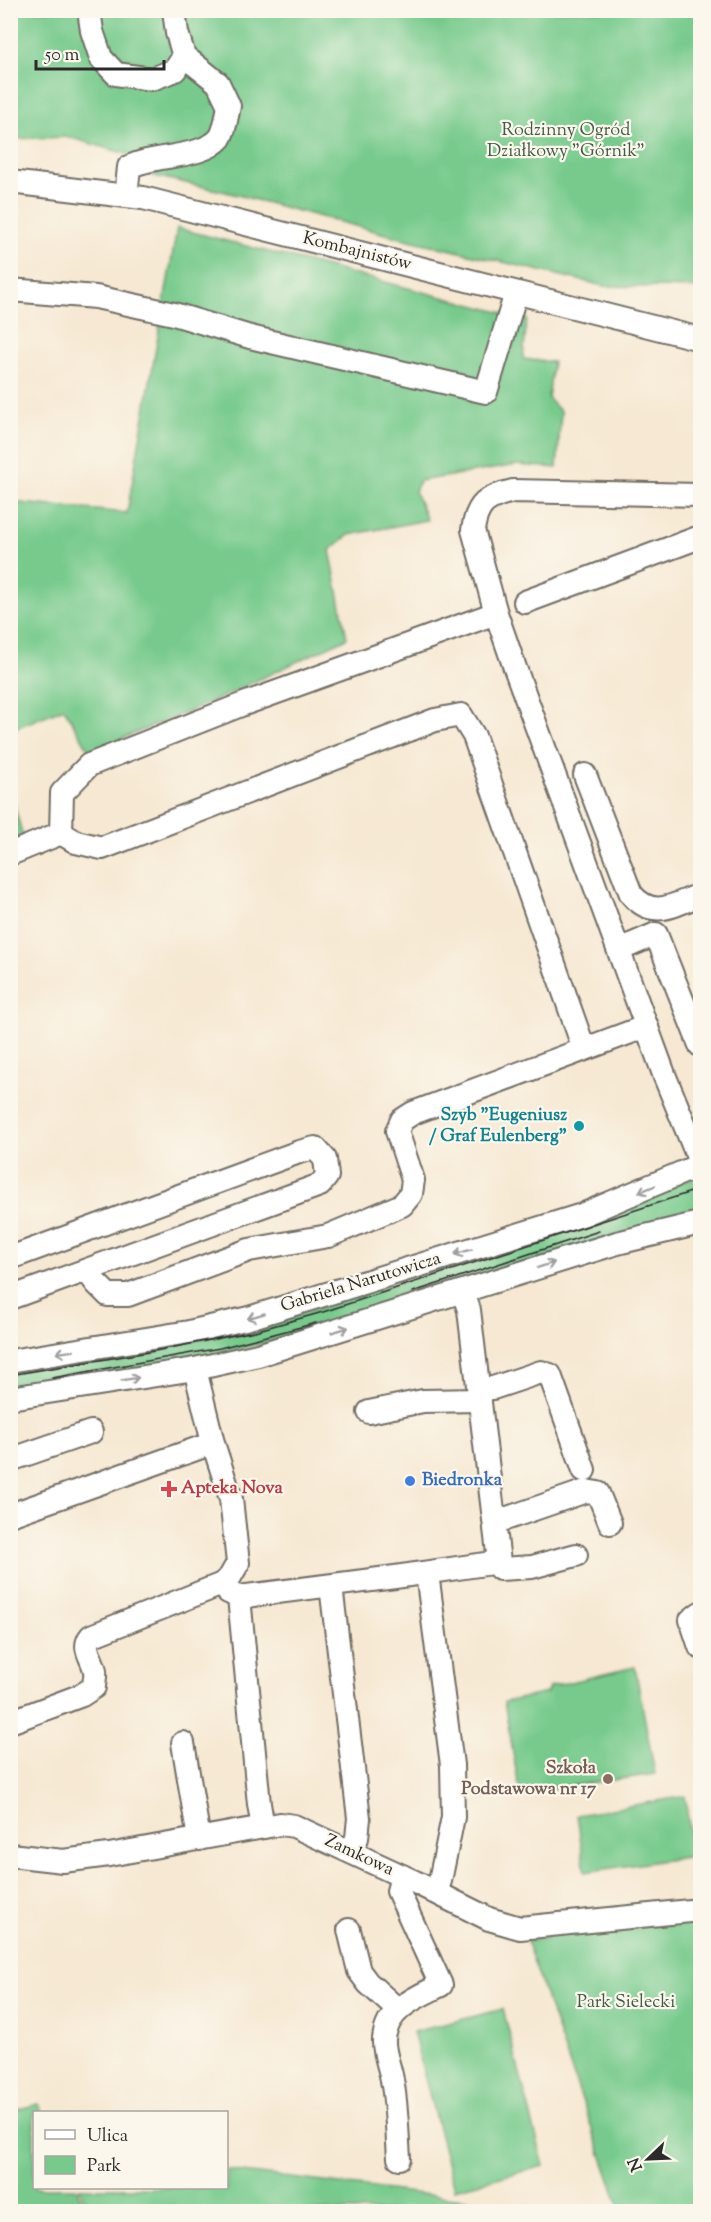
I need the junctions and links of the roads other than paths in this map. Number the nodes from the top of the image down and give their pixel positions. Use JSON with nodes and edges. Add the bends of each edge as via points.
{"nodes":[{"id":1,"x":89,"y":10,"type":"edge"},
{"id":2,"x":174,"y":10,"type":"edge"},
{"id":3,"x":184,"y":56,"type":"junction"},
{"id":4,"x":10,"y":182,"type":"edge"},
{"id":5,"x":126,"y":196,"type":"junction"},
{"id":6,"x":10,"y":290,"type":"edge"},
{"id":7,"x":516,"y":293,"type":"junction"},
{"id":8,"x":700,"y":339,"type":"edge"},
{"id":9,"x":700,"y":495,"type":"edge"},
{"id":10,"x":700,"y":537,"type":"edge"},
{"id":11,"x":525,"y":602,"type":"dead end"},
{"id":12,"x":496,"y":613,"type":"junction"},
{"id":13,"x":585,"y":775,"type":"dead end"},
{"id":14,"x":61,"y":832,"type":"junction"},
{"id":15,"x":10,"y":854,"type":"edge"},
{"id":16,"x":700,"y":895,"type":"edge"},
{"id":17,"x":619,"y":950,"type":"junction"},
{"id":18,"x":646,"y":1026,"type":"junction"},
{"id":19,"x":698,"y":1034,"type":"edge"},
{"id":20,"x":584,"y":1049,"type":"junction"},
{"id":21,"x":700,"y":1163,"type":"edge"},
{"id":22,"x":700,"y":1223,"type":"edge"},
{"id":23,"x":10,"y":1258,"type":"edge"},
{"id":24,"x":87,"y":1271,"type":"junction"},
{"id":25,"x":463,"y":1292,"type":"junction"},
{"id":26,"x":10,"y":1298,"type":"edge"},
{"id":27,"x":10,"y":1361,"type":"edge"},
{"id":28,"x":195,"y":1369,"type":"junction"},
{"id":29,"x":479,"y":1395,"type":"junction"},
{"id":30,"x":10,"y":1398,"type":"edge"},
{"id":31,"x":369,"y":1412,"type":"dead end"},
{"id":32,"x":91,"y":1432,"type":"dead end"},
{"id":33,"x":213,"y":1443,"type":"junction"},
{"id":34,"x":10,"y":1460,"type":"edge"},
{"id":35,"x":584,"y":1470,"type":"dead end"},
{"id":36,"x":10,"y":1515,"type":"edge"},
{"id":37,"x":495,"y":1520,"type":"junction"},
{"id":38,"x":610,"y":1523,"type":"dead end"},
{"id":39,"x":576,"y":1555,"type":"dead end"},
{"id":40,"x":500,"y":1569,"type":"dead end"},
{"id":41,"x":427,"y":1573,"type":"junction"},
{"id":42,"x":331,"y":1586,"type":"junction"},
{"id":43,"x":230,"y":1590,"type":"junction"},
{"id":44,"x":700,"y":1613,"type":"edge"},
{"id":45,"x":700,"y":1647,"type":"edge"},
{"id":46,"x":10,"y":1722,"type":"edge"},
{"id":47,"x":183,"y":1743,"type":"dead end"},
{"id":48,"x":263,"y":1827,"type":"junction"},
{"id":49,"x":199,"y":1839,"type":"junction"},
{"id":50,"x":351,"y":1852,"type":"junction"},
{"id":51,"x":10,"y":1855,"type":"edge"},
{"id":52,"x":402,"y":1876,"type":"junction"},
{"id":53,"x":434,"y":1892,"type":"junction"},
{"id":54,"x":700,"y":1910,"type":"edge"},
{"id":55,"x":349,"y":1930,"type":"dead end"},
{"id":56,"x":398,"y":2010,"type":"junction"},
{"id":57,"x":399,"y":2158,"type":"dead end"}],
"edges":[{"from":1,"to":3,"type":"street","via":[[100,58],[116,74],[152,79],[175,70]]},
{"from":2,"to":3,"type":"street"},
{"from":3,"to":5,"type":"street","via":[[218,83],[229,106],[221,137],[206,148],[129,167]]},
{"from":4,"to":5,"type":"street","name":"Kombajnistów"},
{"from":5,"to":7,"type":"street","name":"Kombajnistów"},
{"from":6,"to":7,"type":"street","via":[[96,297],[486,392]]},
{"from":7,"to":8,"type":"street","name":"Kombajnistów"},
{"from":9,"to":12,"type":"street","via":[[513,491],[487,500],[480,507],[473,530]]},
{"from":10,"to":11,"type":"street"},
{"from":12,"to":14,"type":"street","via":[[241,705],[89,765],[62,793]]},
{"from":12,"to":17,"type":"street"},
{"from":13,"to":16,"type":"street","via":[[631,894],[639,904],[661,909]]},
{"from":14,"to":15,"type":"street"},
{"from":14,"to":20,"type":"street","via":[[76,842],[102,848],[435,720],[460,715],[474,736]]},
{"from":17,"to":18,"type":"street"},
{"from":17,"to":19,"type":"street","via":[[656,934]]},
{"from":18,"to":20,"type":"street"},
{"from":18,"to":21,"type":"street"},
{"from":20,"to":24,"type":"street","via":[[402,1120],[397,1131],[412,1180],[411,1194],[402,1205],[378,1217],[328,1236],[249,1250],[128,1295],[108,1295]]},
{"from":21,"to":27,"type":"street","name":"Gabriela Narutowicza","one_way":true,"via":[[582,1215],[249,1318],[189,1332]]},
{"from":25,"to":22,"type":"street","one_way":true,"via":[[616,1243]]},
{"from":23,"to":24,"type":"street","via":[[299,1152],[315,1148],[325,1159],[327,1176],[320,1185]]},
{"from":24,"to":26,"type":"street"},
{"from":28,"to":25,"type":"street","one_way":true,"via":[[258,1355]]},
{"from":25,"to":29,"type":"street","via":[[469,1310]]},
{"from":30,"to":28,"type":"street","one_way":true},
{"from":28,"to":33,"type":"street"},
{"from":29,"to":31,"type":"street"},
{"from":29,"to":35,"type":"street","via":[[541,1372],[550,1375]]},
{"from":29,"to":37,"type":"street"},
{"from":32,"to":34,"type":"street"},
{"from":33,"to":36,"type":"street"},
{"from":33,"to":43,"type":"street","via":[[231,1499],[238,1563],[230,1577]]},
{"from":37,"to":38,"type":"street","via":[[586,1491],[598,1493]]},
{"from":37,"to":41,"type":"street","via":[[499,1562]]},
{"from":39,"to":40,"type":"street","via":[[532,1567]]},
{"from":41,"to":42,"type":"street"},
{"from":41,"to":53,"type":"street","via":[[452,1765],[453,1817],[440,1881]]},
{"from":42,"to":43,"type":"street"},
{"from":42,"to":50,"type":"street","via":[[359,1818]]},
{"from":43,"to":46,"type":"street","via":[[91,1636],[87,1648],[95,1672],[94,1686],[82,1695]]},
{"from":43,"to":48,"type":"street"},
{"from":44,"to":45,"type":"street","via":[[691,1620]]},
{"from":47,"to":49,"type":"street"},
{"from":48,"to":49,"type":"street","name":"Zamkowa"},
{"from":48,"to":50,"type":"street","name":"Zamkowa","via":[[294,1826]]},
{"from":49,"to":51,"type":"street","name":"Zamkowa","via":[[63,1861]]},
{"from":50,"to":52,"type":"street","name":"Zamkowa"},
{"from":52,"to":53,"type":"street","name":"Zamkowa"},
{"from":52,"to":56,"type":"street","via":[[398,1891],[441,1985]]},
{"from":53,"to":54,"type":"street","name":"Zamkowa","via":[[489,1919],[520,1928]]},
{"from":55,"to":56,"type":"street","via":[[359,1971]]},
{"from":56,"to":57,"type":"street","via":[[384,2039]]}]}
